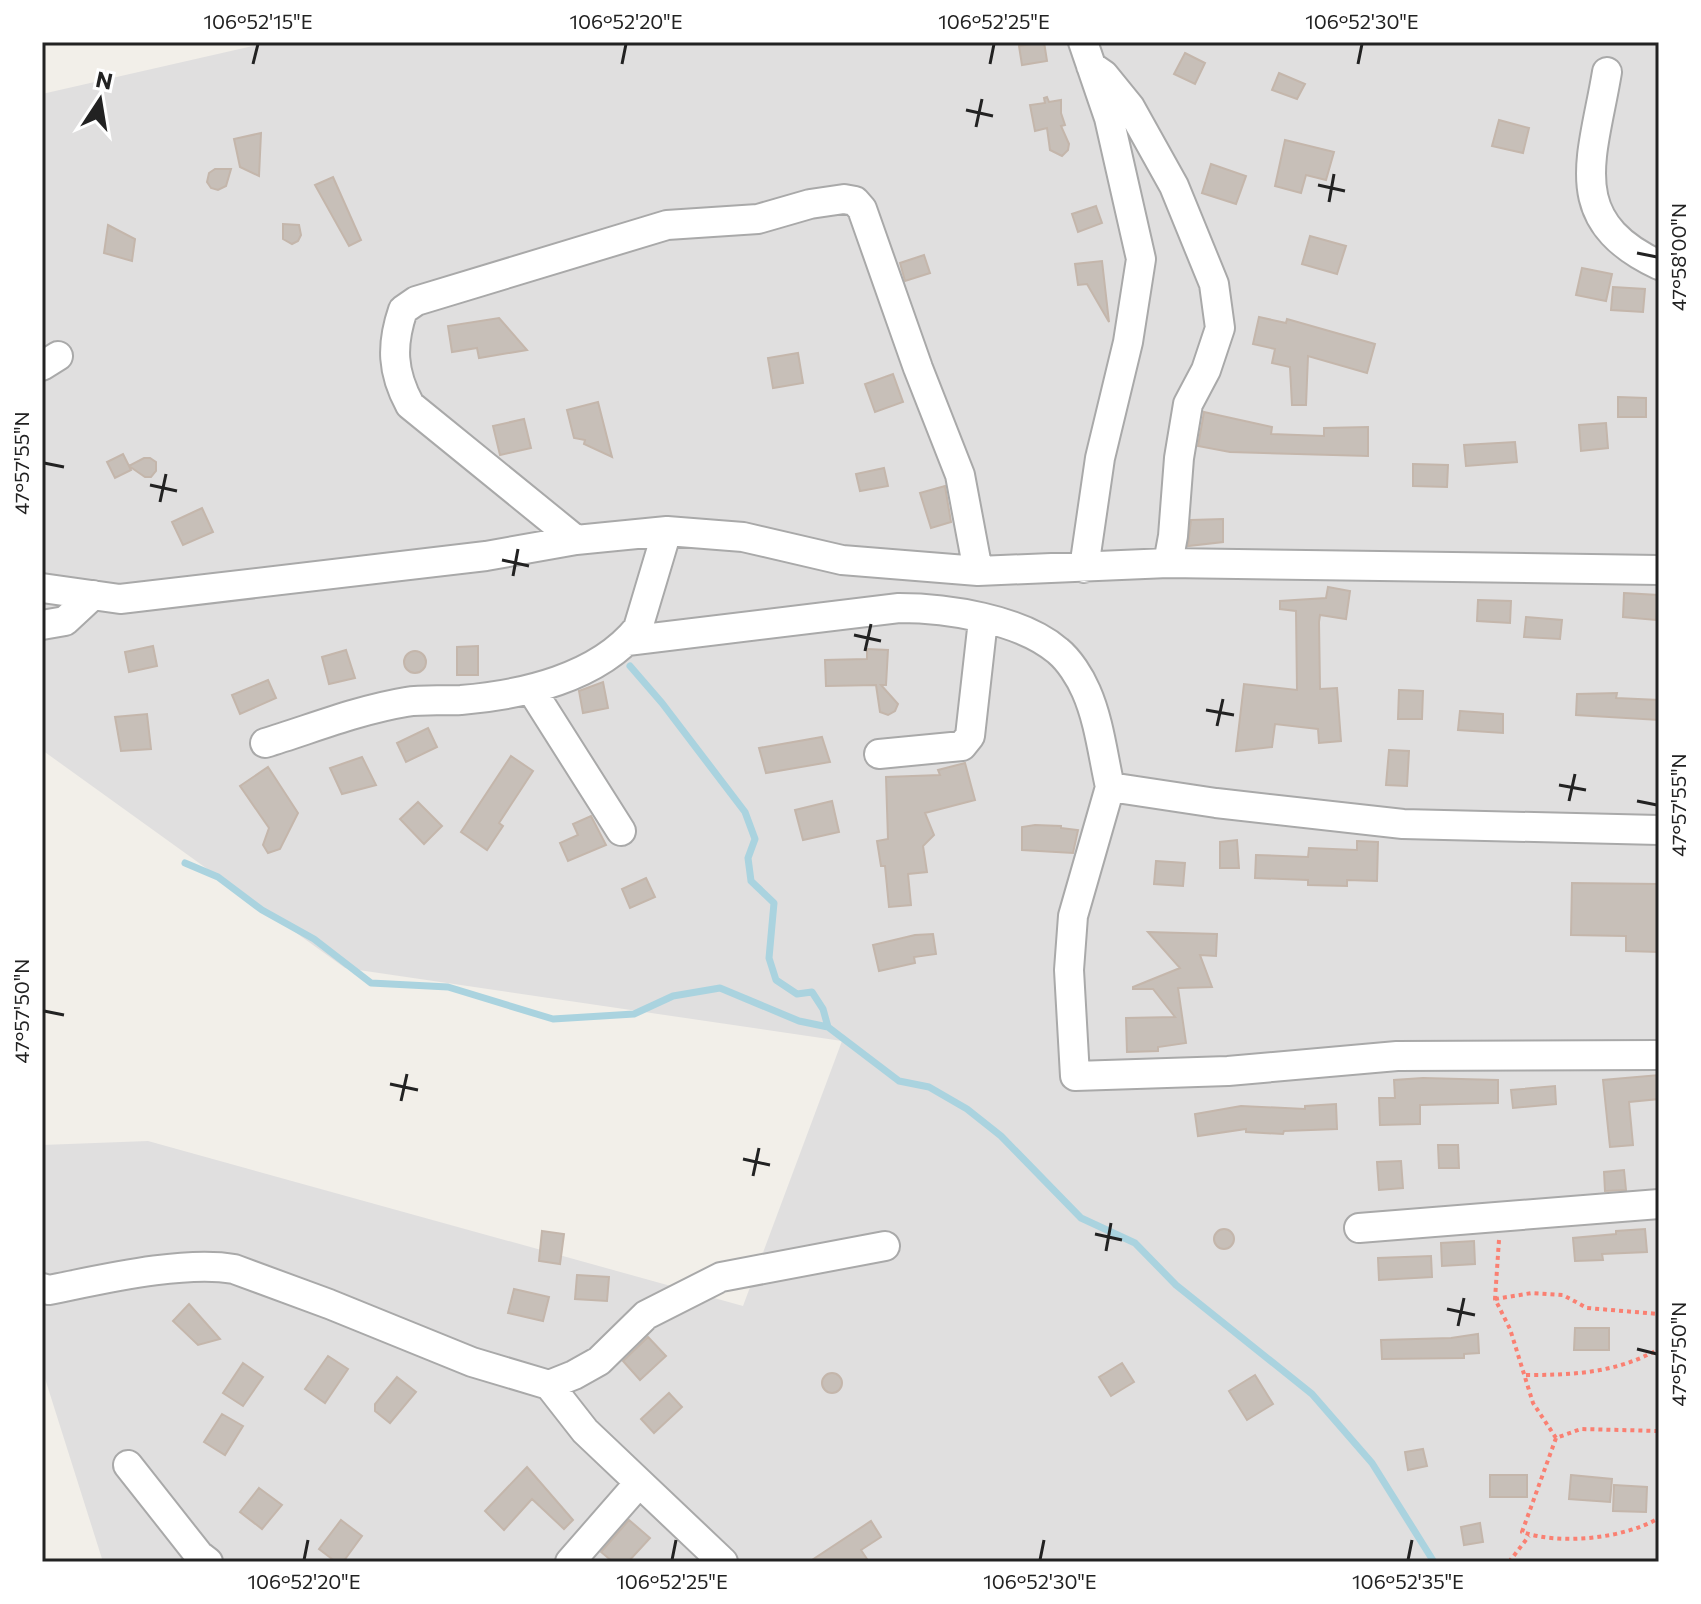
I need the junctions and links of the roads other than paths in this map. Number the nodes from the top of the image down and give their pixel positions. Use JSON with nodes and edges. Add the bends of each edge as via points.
{"nodes":[{"id":1,"x":1087,"y":54,"type":"edge"},
{"id":2,"x":1607,"y":72,"type":"dead end"},
{"id":3,"x":1659,"y":265,"type":"edge"},
{"id":4,"x":667,"y":531,"type":"junction"},
{"id":5,"x":576,"y":540,"type":"junction"},
{"id":6,"x":1168,"y":563,"type":"junction"},
{"id":7,"x":898,"y":564,"type":"junction"},
{"id":8,"x":1084,"y":568,"type":"junction"},
{"id":9,"x":1659,"y":570,"type":"edge"},
{"id":10,"x":978,"y":571,"type":"junction"},
{"id":11,"x":42,"y":588,"type":"edge"},
{"id":12,"x":93,"y":595,"type":"junction"},
{"id":13,"x":899,"y":608,"type":"junction"},
{"id":14,"x":983,"y":620,"type":"junction"},
{"id":15,"x":42,"y":625,"type":"edge"},
{"id":16,"x":627,"y":641,"type":"junction"},
{"id":17,"x":531,"y":689,"type":"junction"},
{"id":18,"x":265,"y":743,"type":"dead end"},
{"id":19,"x":879,"y":754,"type":"dead end"},
{"id":20,"x":1110,"y":787,"type":"junction"},
{"id":21,"x":1659,"y":830,"type":"edge"},
{"id":22,"x":621,"y":831,"type":"dead end"},
{"id":23,"x":1659,"y":1055,"type":"edge"},
{"id":24,"x":1659,"y":1204,"type":"edge"},
{"id":25,"x":1359,"y":1228,"type":"dead end"},
{"id":26,"x":885,"y":1246,"type":"dead end"},
{"id":27,"x":42,"y":1288,"type":"edge"},
{"id":28,"x":549,"y":1385,"type":"junction"},
{"id":29,"x":128,"y":1465,"type":"dead end"},
{"id":30,"x":639,"y":1483,"type":"junction"},
{"id":31,"x":208,"y":1562,"type":"edge"},
{"id":32,"x":570,"y":1562,"type":"edge"},
{"id":33,"x":723,"y":1562,"type":"edge"}],
"edges":[{"from":1,"to":6,"type":"street","via":[[1130,107],[1174,186],[1214,284],[1220,328],[1188,404]]},
{"from":1,"to":8,"type":"street","via":[[1109,118],[1141,259],[1128,342],[1100,458]]},
{"from":2,"to":3,"type":"street","via":[[1590,175],[1593,204],[1610,232],[1633,253]]},
{"from":4,"to":5,"type":"street"},
{"from":4,"to":7,"type":"street","via":[[743,537],[842,560]]},
{"from":4,"to":16,"type":"street","via":[[638,628]]},
{"from":5,"to":10,"type":"street","via":[[410,405],[398,385],[393,353],[403,310],[416,301],[667,225],[758,219],[844,199],[862,209],[960,475]]},
{"from":5,"to":12,"type":"street","via":[[471,558],[120,599]]},
{"from":6,"to":8,"type":"street"},
{"from":6,"to":9,"type":"street"},
{"from":7,"to":10,"type":"street"},
{"from":7,"to":13,"type":"street"},
{"from":8,"to":10,"type":"street"},
{"from":11,"to":12,"type":"street"},
{"from":12,"to":15,"type":"street","via":[[65,621]]},
{"from":13,"to":14,"type":"street"},
{"from":13,"to":16,"type":"street"},
{"from":14,"to":19,"type":"street","via":[[970,736],[962,746]]},
{"from":14,"to":20,"type":"street","via":[[1031,633],[1069,664],[1086,691]]},
{"from":16,"to":17,"type":"street","via":[[561,681]]},
{"from":17,"to":18,"type":"street","via":[[461,700],[409,701]]},
{"from":17,"to":22,"type":"street"},
{"from":20,"to":21,"type":"street","via":[[1403,824]]},
{"from":20,"to":23,"type":"street","via":[[1073,916],[1069,970],[1075,1076],[1228,1071],[1397,1056]]},
{"from":24,"to":25,"type":"street"},
{"from":26,"to":28,"type":"street","via":[[721,1277],[646,1315],[599,1361]]},
{"from":27,"to":28,"type":"street","via":[[180,1269],[234,1269],[472,1362]]},
{"from":28,"to":30,"type":"street","via":[[585,1431]]},
{"from":29,"to":31,"type":"street"},
{"from":30,"to":32,"type":"street"},
{"from":30,"to":33,"type":"street"}]}
